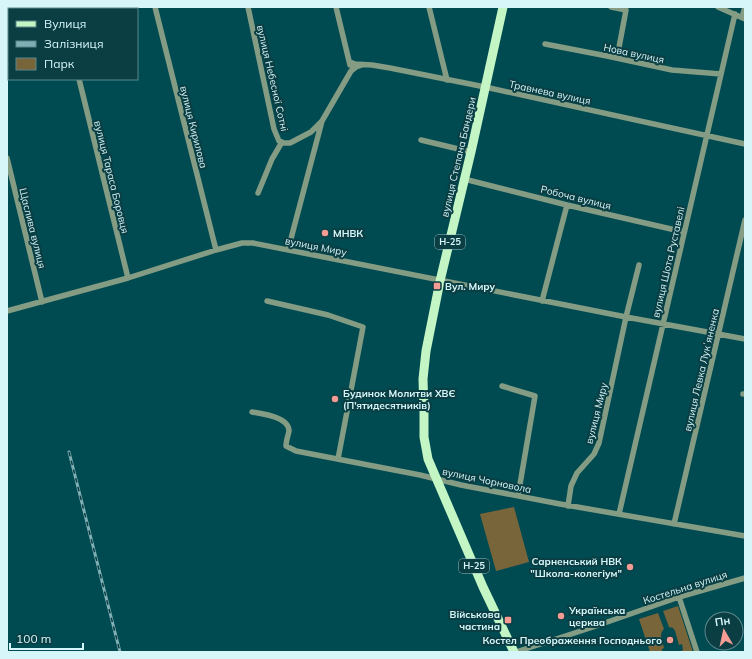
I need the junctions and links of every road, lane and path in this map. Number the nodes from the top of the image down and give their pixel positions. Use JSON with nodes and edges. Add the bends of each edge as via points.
{"nodes":[{"id":1,"x":155,"y":7,"type":"edge"},
{"id":2,"x":248,"y":7,"type":"edge"},
{"id":3,"x":336,"y":7,"type":"edge"},
{"id":4,"x":429,"y":7,"type":"edge"},
{"id":5,"x":502,"y":7,"type":"edge"},
{"id":6,"x":611,"y":7,"type":"edge"},
{"id":7,"x":718,"y":7,"type":"edge"},
{"id":8,"x":745,"y":7,"type":"edge"},
{"id":9,"x":734,"y":14,"type":"junction"},
{"id":10,"x":743,"y":18,"type":"edge"},
{"id":11,"x":545,"y":44,"type":"dead end"},
{"id":12,"x":617,"y":58,"type":"junction"},
{"id":13,"x":350,"y":62,"type":"junction"},
{"id":14,"x":363,"y":65,"type":"junction"},
{"id":15,"x":351,"y":71,"type":"junction"},
{"id":16,"x":721,"y":74,"type":"junction"},
{"id":17,"x":79,"y":80,"type":"edge"},
{"id":18,"x":446,"y":80,"type":"junction"},
{"id":19,"x":485,"y":87,"type":"junction"},
{"id":20,"x":322,"y":121,"type":"junction"},
{"id":21,"x":311,"y":132,"type":"junction"},
{"id":22,"x":707,"y":136,"type":"junction"},
{"id":23,"x":318,"y":138,"type":"junction"},
{"id":24,"x":421,"y":140,"type":"dead end"},
{"id":25,"x":282,"y":142,"type":"junction"},
{"id":26,"x":745,"y":144,"type":"edge"},
{"id":27,"x":471,"y":152,"type":"junction"},
{"id":28,"x":7,"y":158,"type":"edge"},
{"id":29,"x":464,"y":179,"type":"junction"},
{"id":30,"x":258,"y":192,"type":"dead end"},
{"id":31,"x":567,"y":205,"type":"junction"},
{"id":32,"x":745,"y":220,"type":"edge"},
{"id":33,"x":684,"y":232,"type":"junction"},
{"id":34,"x":216,"y":250,"type":"junction"},
{"id":35,"x":288,"y":250,"type":"junction"},
{"id":36,"x":639,"y":265,"type":"dead end"},
{"id":37,"x":128,"y":278,"type":"junction"},
{"id":38,"x":440,"y":281,"type":"junction"},
{"id":39,"x":266,"y":301,"type":"dead end"},
{"id":40,"x":542,"y":301,"type":"junction"},
{"id":41,"x":42,"y":302,"type":"junction"},
{"id":42,"x":7,"y":311,"type":"edge"},
{"id":43,"x":626,"y":317,"type":"junction"},
{"id":44,"x":663,"y":324,"type":"junction"},
{"id":45,"x":718,"y":334,"type":"junction"},
{"id":46,"x":745,"y":339,"type":"edge"},
{"id":47,"x":502,"y":386,"type":"dead end"},
{"id":48,"x":252,"y":412,"type":"dead end"},
{"id":49,"x":338,"y":459,"type":"junction"},
{"id":50,"x":436,"y":479,"type":"junction"},
{"id":51,"x":518,"y":496,"type":"junction"},
{"id":52,"x":568,"y":506,"type":"junction"},
{"id":53,"x":619,"y":514,"type":"junction"},
{"id":54,"x":674,"y":524,"type":"junction"},
{"id":55,"x":745,"y":536,"type":"edge"},
{"id":56,"x":745,"y":578,"type":"edge"},
{"id":57,"x":679,"y":597,"type":"junction"},
{"id":58,"x":515,"y":652,"type":"edge"},
{"id":59,"x":697,"y":652,"type":"edge"}],
"edges":[{"from":1,"to":34,"type":"street","name":"вулиця Кирилова"},
{"from":2,"to":25,"type":"street","name":"вулиця Небесної Сотні","via":[[274,129]]},
{"from":3,"to":13,"type":"street"},
{"from":4,"to":18,"type":"street"},
{"from":5,"to":19,"type":"main road","name":"вулиця Степана Бандери","number":"Н-25"},
{"from":6,"to":12,"type":"street","via":[[626,10]]},
{"from":7,"to":9,"type":"street"},
{"from":8,"to":10,"type":"street"},
{"from":9,"to":10,"type":"street"},
{"from":9,"to":16,"type":"street","name":"вулиця Шота Руставелі"},
{"from":11,"to":12,"type":"street","name":"Нова вулиця"},
{"from":12,"to":16,"type":"street","name":"Нова вулиця","via":[[672,70]]},
{"from":13,"to":14,"type":"street","name":"Травнева вулиця"},
{"from":13,"to":15,"type":"street"},
{"from":14,"to":15,"type":"street"},
{"from":14,"to":18,"type":"street","name":"Травнева вулиця"},
{"from":15,"to":20,"type":"street"},
{"from":16,"to":22,"type":"street","name":"вулиця Шота Руставелі"},
{"from":17,"to":37,"type":"street","name":"вулиця Тараса Боровця"},
{"from":18,"to":19,"type":"street","name":"Травнева вулиця"},
{"from":19,"to":22,"type":"street","name":"Травнева вулиця"},
{"from":19,"to":27,"type":"main road","name":"вулиця Степана Бандери","number":"Н-25"},
{"from":20,"to":21,"type":"street"},
{"from":20,"to":23,"type":"street"},
{"from":21,"to":23,"type":"street"},
{"from":21,"to":25,"type":"street","name":"вулиця Небесної Сотні","via":[[290,143]]},
{"from":22,"to":26,"type":"street","name":"Травнева вулиця"},
{"from":22,"to":33,"type":"street","name":"вулиця Шота Руставелі"},
{"from":23,"to":35,"type":"street"},
{"from":24,"to":27,"type":"street"},
{"from":25,"to":30,"type":"street"},
{"from":27,"to":29,"type":"main road","name":"вулиця Степана Бандери","number":"Н-25"},
{"from":28,"to":41,"type":"street","name":"Щаслива вулиця"},
{"from":29,"to":31,"type":"street","name":"Робоча вулиця"},
{"from":29,"to":38,"type":"main road","name":"вулиця Степана Бандери","number":"Н-25"},
{"from":31,"to":33,"type":"street","name":"Робоча вулиця"},
{"from":31,"to":40,"type":"street"},
{"from":32,"to":45,"type":"street","name":"вулиця Левка Лукʼяненка"},
{"from":33,"to":44,"type":"street","name":"вулиця Шота Руставелі"},
{"from":34,"to":35,"type":"street","name":"вулиця Миру","via":[[242,243],[253,243]]},
{"from":34,"to":37,"type":"street","name":"вулиця Миру"},
{"from":35,"to":38,"type":"street","name":"вулиця Миру"},
{"from":36,"to":43,"type":"street","name":"вулиця Миру"},
{"from":37,"to":41,"type":"street","name":"вулиця Миру"},
{"from":38,"to":40,"type":"street","name":"вулиця Миру"},
{"from":38,"to":50,"type":"main road","name":"вулиця Степана Бандери","number":"Н-25","via":[[423,379],[424,437],[428,459]]},
{"from":39,"to":49,"type":"street","via":[[328,315],[363,327]]},
{"from":40,"to":43,"type":"street","name":"вулиця Миру"},
{"from":41,"to":42,"type":"street","name":"вулиця Миру"},
{"from":43,"to":44,"type":"street","name":"вулиця Миру"},
{"from":43,"to":52,"type":"street","name":"вулиця Миру","via":[[599,443],[594,454],[577,473],[571,486]]},
{"from":44,"to":45,"type":"street","name":"вулиця Миру"},
{"from":44,"to":53,"type":"street","name":"вулиця Шота Руставелі"},
{"from":45,"to":46,"type":"street","name":"вулиця Миру"},
{"from":45,"to":54,"type":"street","name":"вулиця Левка Лукʼяненка"},
{"from":47,"to":51,"type":"street","via":[[535,396]]},
{"from":48,"to":49,"type":"street","name":"вулиця Чорновола","via":[[282,419],[287,423],[289,430],[286,446],[291,449]]},
{"from":49,"to":50,"type":"street","name":"вулиця Чорновола"},
{"from":50,"to":51,"type":"street","name":"вулиця Чорновола"},
{"from":50,"to":58,"type":"main road","name":"вулиця Степана Бандери","number":"Н-25","via":[[483,587]]},
{"from":51,"to":52,"type":"street","name":"вулиця Чорновола"},
{"from":52,"to":53,"type":"street","name":"вулиця Чорновола"},
{"from":53,"to":54,"type":"street","name":"вулиця Чорновола"},
{"from":54,"to":55,"type":"street","name":"вулиця Чорновола"},
{"from":56,"to":57,"type":"street","name":"Костельна вулиця"},
{"from":57,"to":58,"type":"street","name":"Костельна вулиця"},
{"from":57,"to":59,"type":"street"}]}
